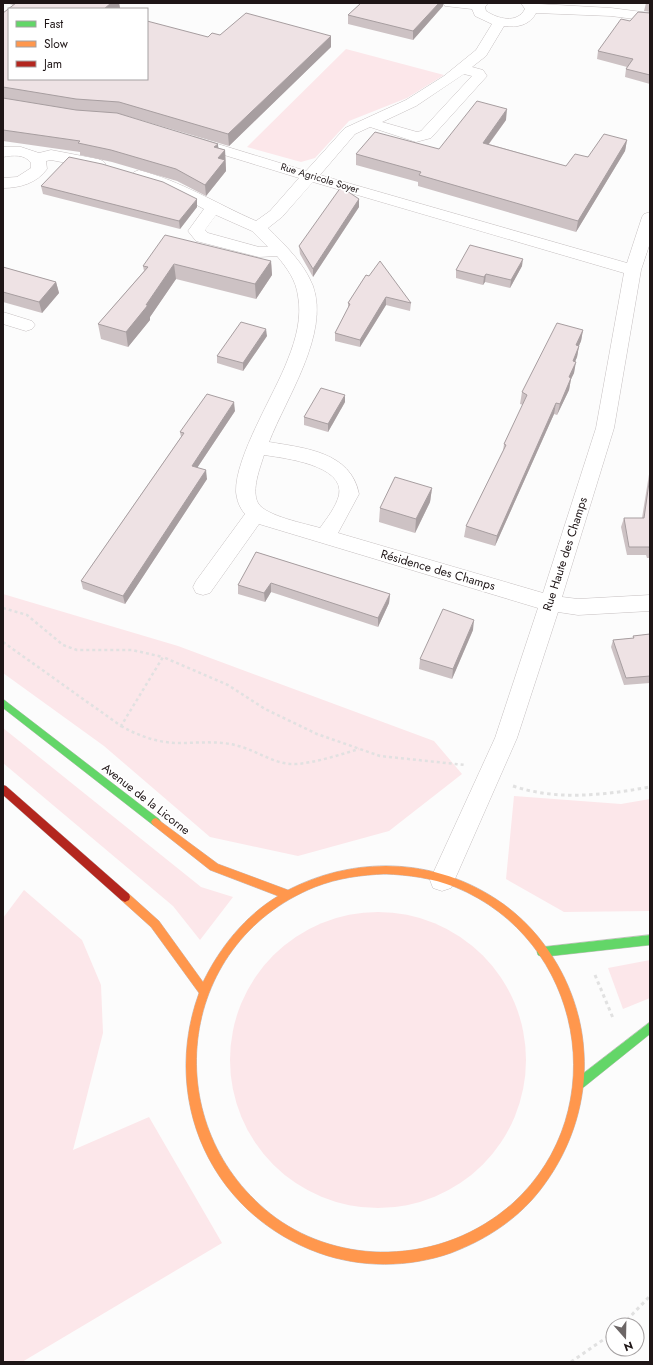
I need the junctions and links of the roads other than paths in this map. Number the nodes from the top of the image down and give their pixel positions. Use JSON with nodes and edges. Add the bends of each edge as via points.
{"nodes":[{"id":1,"x":450,"y":3,"type":"edge"},
{"id":2,"x":479,"y":4,"type":"edge"},
{"id":3,"x":530,"y":6,"type":"edge"},
{"id":4,"x":650,"y":17,"type":"edge"},
{"id":5,"x":500,"y":22,"type":"junction"},
{"id":6,"x":462,"y":68,"type":"junction"},
{"id":7,"x":368,"y":122,"type":"junction"},
{"id":8,"x":173,"y":135,"type":"edge"},
{"id":9,"x":3,"y":152,"type":"edge"},
{"id":10,"x":37,"y":158,"type":"junction"},
{"id":11,"x":310,"y":177,"type":"junction"},
{"id":12,"x":3,"y":183,"type":"edge"},
{"id":13,"x":214,"y":208,"type":"junction"},
{"id":14,"x":650,"y":217,"type":"edge"},
{"id":15,"x":258,"y":228,"type":"junction"},
{"id":16,"x":282,"y":250,"type":"junction"},
{"id":17,"x":633,"y":270,"type":"junction"},
{"id":18,"x":3,"y":318,"type":"edge"},
{"id":19,"x":26,"y":325,"type":"dead end"},
{"id":20,"x":258,"y":448,"type":"junction"},
{"id":21,"x":256,"y":513,"type":"junction"},
{"id":22,"x":325,"y":537,"type":"junction"},
{"id":23,"x":203,"y":587,"type":"dead end"},
{"id":24,"x":550,"y":603,"type":"junction"},
{"id":25,"x":650,"y":603,"type":"edge"},
{"id":26,"x":3,"y":703,"type":"edge"},
{"id":27,"x":3,"y":789,"type":"edge"},
{"id":28,"x":442,"y":880,"type":"junction"},
{"id":29,"x":285,"y":894,"type":"junction"},
{"id":30,"x":650,"y":940,"type":"edge"},
{"id":31,"x":542,"y":952,"type":"junction"},
{"id":32,"x":202,"y":989,"type":"junction"},
{"id":33,"x":650,"y":1028,"type":"edge"},
{"id":34,"x":580,"y":1083,"type":"junction"}],
"edges":[{"from":1,"to":2,"type":"street"},
{"from":2,"to":5,"type":"street","via":[[480,13],[488,19]]},
{"from":3,"to":4,"type":"street"},
{"from":3,"to":5,"type":"street","via":[[530,15],[523,20]]},
{"from":5,"to":6,"type":"street","via":[[481,53]]},
{"from":6,"to":7,"type":"street","via":[[450,79],[411,103]]},
{"from":6,"to":7,"type":"street","via":[[480,76],[426,135],[416,137]]},
{"from":7,"to":11,"type":"street","via":[[350,131]]},
{"from":8,"to":11,"type":"street","name":"Rue Agricole Soyer"},
{"from":9,"to":10,"type":"street","via":[[26,152]]},
{"from":10,"to":12,"type":"street","via":[[40,164],[34,174],[17,182]]},
{"from":10,"to":13,"type":"street","via":[[51,155],[118,169],[171,185]]},
{"from":11,"to":15,"type":"street","via":[[276,214]]},
{"from":11,"to":17,"type":"street","name":"Rue Agricole Soyer"},
{"from":13,"to":15,"type":"street"},
{"from":13,"to":16,"type":"street","via":[[196,231],[202,237],[259,252]]},
{"from":14,"to":17,"type":"street","name":"Rue Haute des Champs"},
{"from":15,"to":16,"type":"street"},
{"from":16,"to":20,"type":"street","via":[[300,278],[307,296],[306,327],[297,360]]},
{"from":17,"to":24,"type":"street","name":"Rue Haute des Champs","via":[[605,428]]},
{"from":18,"to":19,"type":"street"},
{"from":20,"to":21,"type":"street","via":[[245,485],[248,503]]},
{"from":20,"to":22,"type":"street","via":[[305,455],[331,466],[346,480],[349,495]]},
{"from":21,"to":22,"type":"street","name":"Résidence des Champs","via":[[278,524]]},
{"from":21,"to":23,"type":"street"},
{"from":22,"to":24,"type":"street","name":"Résidence des Champs"},
{"from":24,"to":25,"type":"street","name":"Résidence des Champs","via":[[578,607]]},
{"from":24,"to":28,"type":"street","name":"Rue Haute des Champs","via":[[506,738]]},
{"from":26,"to":29,"type":"main road","name":"Avenue de la Licorne","via":[[214,867]]},
{"from":27,"to":32,"type":"main road","via":[[155,924]]},
{"from":28,"to":29,"type":"main road","via":[[388,870],[335,874]]},
{"from":28,"to":31,"type":"main road","via":[[497,908]]},
{"from":29,"to":32,"type":"main road","via":[[251,918],[222,950]]},
{"from":30,"to":31,"type":"main road"},
{"from":31,"to":34,"type":"main road","via":[[565,991],[578,1036]]},
{"from":32,"to":34,"type":"main road","via":[[188,1049],[196,1113],[224,1174],[272,1222],[336,1253],[406,1260],[473,1242],[528,1202],[565,1146]]},
{"from":33,"to":34,"type":"main road"}]}
